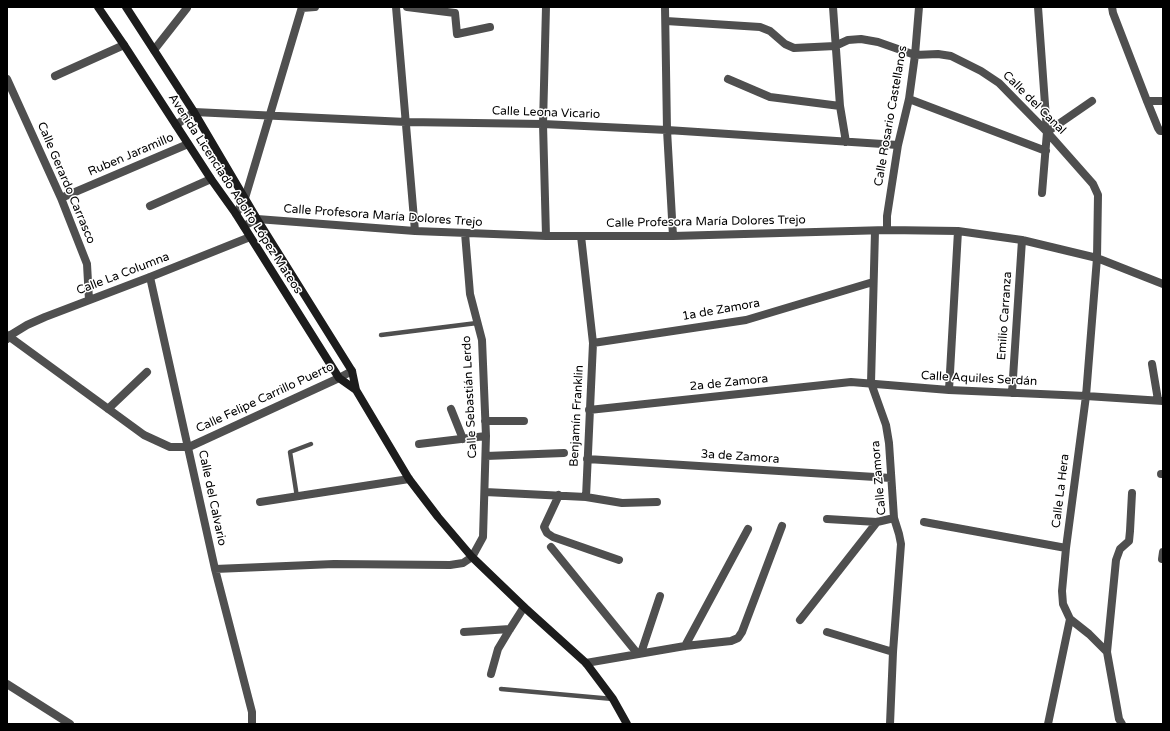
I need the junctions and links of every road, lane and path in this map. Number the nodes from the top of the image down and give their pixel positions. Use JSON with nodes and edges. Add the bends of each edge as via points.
{"nodes":[{"id":1,"x":98,"y":7,"type":"edge"},
{"id":2,"x":126,"y":7,"type":"edge"},
{"id":3,"x":302,"y":7,"type":"edge"},
{"id":4,"x":315,"y":7,"type":"edge"},
{"id":5,"x":396,"y":7,"type":"edge"},
{"id":6,"x":407,"y":7,"type":"edge"},
{"id":7,"x":546,"y":7,"type":"edge"},
{"id":8,"x":665,"y":7,"type":"edge"},
{"id":9,"x":833,"y":7,"type":"edge"},
{"id":10,"x":919,"y":7,"type":"edge"},
{"id":11,"x":1038,"y":7,"type":"edge"},
{"id":12,"x":1112,"y":7,"type":"edge"},
{"id":13,"x":187,"y":8,"type":"dead end"},
{"id":14,"x":666,"y":21,"type":"junction"},
{"id":15,"x":490,"y":27,"type":"dead end"},
{"id":16,"x":124,"y":45,"type":"junction"},
{"id":17,"x":835,"y":46,"type":"junction"},
{"id":18,"x":154,"y":50,"type":"junction"},
{"id":19,"x":915,"y":54,"type":"junction"},
{"id":20,"x":55,"y":76,"type":"dead end"},
{"id":21,"x":7,"y":79,"type":"edge"},
{"id":22,"x":728,"y":79,"type":"dead end"},
{"id":23,"x":909,"y":98,"type":"junction"},
{"id":24,"x":1092,"y":101,"type":"dead end"},
{"id":25,"x":1147,"y":101,"type":"junction"},
{"id":26,"x":1163,"y":101,"type":"edge"},
{"id":27,"x":840,"y":106,"type":"junction"},
{"id":28,"x":194,"y":112,"type":"junction"},
{"id":29,"x":270,"y":116,"type":"junction"},
{"id":30,"x":406,"y":122,"type":"junction"},
{"id":31,"x":543,"y":124,"type":"junction"},
{"id":32,"x":176,"y":125,"type":"junction"},
{"id":33,"x":667,"y":130,"type":"junction"},
{"id":34,"x":1162,"y":131,"type":"edge"},
{"id":35,"x":1047,"y":132,"type":"junction"},
{"id":36,"x":846,"y":142,"type":"junction"},
{"id":37,"x":188,"y":144,"type":"junction"},
{"id":38,"x":898,"y":145,"type":"junction"},
{"id":39,"x":1046,"y":151,"type":"junction"},
{"id":40,"x":211,"y":178,"type":"junction"},
{"id":41,"x":1042,"y":193,"type":"dead end"},
{"id":42,"x":61,"y":198,"type":"junction"},
{"id":43,"x":245,"y":198,"type":"junction"},
{"id":44,"x":150,"y":206,"type":"dead end"},
{"id":45,"x":236,"y":214,"type":"junction"},
{"id":46,"x":257,"y":219,"type":"junction"},
{"id":47,"x":244,"y":226,"type":"junction"},
{"id":48,"x":887,"y":230,"type":"junction"},
{"id":49,"x":414,"y":231,"type":"junction"},
{"id":50,"x":875,"y":231,"type":"junction"},
{"id":51,"x":958,"y":231,"type":"junction"},
{"id":52,"x":465,"y":233,"type":"junction"},
{"id":53,"x":546,"y":236,"type":"junction"},
{"id":54,"x":581,"y":236,"type":"junction"},
{"id":55,"x":673,"y":236,"type":"junction"},
{"id":56,"x":250,"y":237,"type":"junction"},
{"id":57,"x":1022,"y":240,"type":"junction"},
{"id":58,"x":1097,"y":258,"type":"junction"},
{"id":59,"x":150,"y":277,"type":"junction"},
{"id":60,"x":873,"y":282,"type":"junction"},
{"id":61,"x":1163,"y":284,"type":"edge"},
{"id":62,"x":89,"y":300,"type":"junction"},
{"id":63,"x":477,"y":323,"type":"junction"},
{"id":64,"x":381,"y":335,"type":"dead end"},
{"id":65,"x":8,"y":337,"type":"edge"},
{"id":66,"x":593,"y":342,"type":"junction"},
{"id":67,"x":1152,"y":364,"type":"dead end"},
{"id":68,"x":352,"y":371,"type":"junction"},
{"id":69,"x":147,"y":372,"type":"dead end"},
{"id":70,"x":339,"y":378,"type":"junction"},
{"id":71,"x":871,"y":383,"type":"junction"},
{"id":72,"x":356,"y":390,"type":"junction"},
{"id":73,"x":949,"y":390,"type":"junction"},
{"id":74,"x":1012,"y":393,"type":"junction"},
{"id":75,"x":1086,"y":396,"type":"junction"},
{"id":76,"x":1160,"y":400,"type":"edge"},
{"id":77,"x":108,"y":409,"type":"junction"},
{"id":78,"x":451,"y":409,"type":"dead end"},
{"id":79,"x":589,"y":410,"type":"junction"},
{"id":80,"x":485,"y":421,"type":"junction"},
{"id":81,"x":524,"y":421,"type":"dead end"},
{"id":82,"x":486,"y":436,"type":"junction"},
{"id":83,"x":464,"y":439,"type":"junction"},
{"id":84,"x":311,"y":444,"type":"dead end"},
{"id":85,"x":419,"y":444,"type":"dead end"},
{"id":86,"x":188,"y":447,"type":"junction"},
{"id":87,"x":564,"y":453,"type":"dead end"},
{"id":88,"x":486,"y":456,"type":"junction"},
{"id":89,"x":587,"y":459,"type":"junction"},
{"id":90,"x":891,"y":478,"type":"junction"},
{"id":91,"x":409,"y":479,"type":"junction"},
{"id":92,"x":485,"y":492,"type":"junction"},
{"id":93,"x":1132,"y":494,"type":"dead end"},
{"id":94,"x":559,"y":495,"type":"junction"},
{"id":95,"x":297,"y":496,"type":"junction"},
{"id":96,"x":586,"y":496,"type":"junction"},
{"id":97,"x":260,"y":502,"type":"dead end"},
{"id":98,"x":657,"y":502,"type":"dead end"},
{"id":99,"x":894,"y":518,"type":"junction"},
{"id":100,"x":827,"y":519,"type":"dead end"},
{"id":101,"x":877,"y":522,"type":"junction"},
{"id":102,"x":924,"y":522,"type":"dead end"},
{"id":103,"x":782,"y":526,"type":"dead end"},
{"id":104,"x":748,"y":529,"type":"dead end"},
{"id":105,"x":551,"y":547,"type":"dead end"},
{"id":106,"x":1066,"y":548,"type":"junction"},
{"id":107,"x":472,"y":557,"type":"junction"},
{"id":108,"x":619,"y":560,"type":"dead end"},
{"id":109,"x":215,"y":569,"type":"junction"},
{"id":110,"x":660,"y":596,"type":"dead end"},
{"id":111,"x":524,"y":607,"type":"junction"},
{"id":112,"x":1070,"y":619,"type":"junction"},
{"id":113,"x":800,"y":620,"type":"dead end"},
{"id":114,"x":510,"y":628,"type":"junction"},
{"id":115,"x":464,"y":632,"type":"dead end"},
{"id":116,"x":827,"y":632,"type":"dead end"},
{"id":117,"x":685,"y":646,"type":"junction"},
{"id":118,"x":893,"y":652,"type":"junction"},
{"id":119,"x":1107,"y":652,"type":"junction"},
{"id":120,"x":639,"y":653,"type":"junction"},
{"id":121,"x":586,"y":662,"type":"junction"},
{"id":122,"x":491,"y":674,"type":"dead end"},
{"id":123,"x":7,"y":684,"type":"edge"},
{"id":124,"x":501,"y":689,"type":"dead end"},
{"id":125,"x":613,"y":699,"type":"junction"},
{"id":126,"x":70,"y":724,"type":"edge"},
{"id":127,"x":252,"y":724,"type":"edge"},
{"id":128,"x":627,"y":724,"type":"edge"},
{"id":129,"x":890,"y":724,"type":"edge"},
{"id":130,"x":1048,"y":724,"type":"edge"},
{"id":131,"x":1122,"y":724,"type":"edge"}],
"edges":[{"from":1,"to":16,"type":"street","name":"Avenida Licenciado Adolfo López Mateos"},
{"from":2,"to":18,"type":"street","name":"Avenida Licenciado Adolfo López Mateos"},
{"from":3,"to":4,"type":"street"},
{"from":3,"to":29,"type":"street"},
{"from":5,"to":30,"type":"street"},
{"from":6,"to":15,"type":"street","via":[[455,13],[457,34]]},
{"from":7,"to":31,"type":"street"},
{"from":8,"to":14,"type":"street"},
{"from":9,"to":17,"type":"street"},
{"from":10,"to":19,"type":"street","name":"Calle Rosario Castellanos"},
{"from":11,"to":35,"type":"street"},
{"from":12,"to":25,"type":"street"},
{"from":13,"to":18,"type":"street"},
{"from":14,"to":17,"type":"street","name":"Calle del Canal","via":[[760,27],[794,48]]},
{"from":14,"to":33,"type":"street"},
{"from":16,"to":20,"type":"street"},
{"from":16,"to":32,"type":"street","name":"Avenida Licenciado Adolfo López Mateos"},
{"from":17,"to":19,"type":"street","name":"Calle del Canal","via":[[848,40],[861,40],[878,42]]},
{"from":17,"to":27,"type":"street"},
{"from":18,"to":28,"type":"street","name":"Avenida Licenciado Adolfo López Mateos"},
{"from":19,"to":23,"type":"street","name":"Calle Rosario Castellanos"},
{"from":19,"to":35,"type":"street","name":"Calle del Canal","via":[[951,56],[981,71],[999,83]]},
{"from":21,"to":42,"type":"street","name":"Calle Gerardo Carrasco"},
{"from":22,"to":27,"type":"street","via":[[770,97]]},
{"from":23,"to":38,"type":"street","name":"Calle Rosario Castellanos"},
{"from":23,"to":39,"type":"street"},
{"from":24,"to":35,"type":"street"},
{"from":25,"to":26,"type":"street"},
{"from":25,"to":34,"type":"street"},
{"from":27,"to":36,"type":"street"},
{"from":28,"to":29,"type":"street","name":"Calle Leona Vicario"},
{"from":28,"to":32,"type":"street","name":"Ruben Jaramillo"},
{"from":28,"to":43,"type":"street","name":"Avenida Licenciado Adolfo López Mateos"},
{"from":29,"to":30,"type":"street","name":"Calle Leona Vicario"},
{"from":29,"to":43,"type":"street"},
{"from":30,"to":31,"type":"street","name":"Calle Leona Vicario"},
{"from":30,"to":49,"type":"street"},
{"from":31,"to":33,"type":"street","name":"Calle Leona Vicario"},
{"from":31,"to":53,"type":"street"},
{"from":32,"to":37,"type":"street","name":"Avenida Licenciado Adolfo López Mateos"},
{"from":33,"to":36,"type":"street","name":"Calle Leona Vicario"},
{"from":33,"to":55,"type":"street"},
{"from":35,"to":39,"type":"street"},
{"from":35,"to":58,"type":"street","name":"Calle del Canal","via":[[1093,184],[1098,195]]},
{"from":36,"to":38,"type":"street","name":"Calle Leona Vicario"},
{"from":37,"to":40,"type":"street","name":"Avenida Licenciado Adolfo López Mateos"},
{"from":37,"to":42,"type":"street","name":"Ruben Jaramillo"},
{"from":38,"to":48,"type":"street","name":"Calle Rosario Castellanos"},
{"from":39,"to":41,"type":"street"},
{"from":40,"to":44,"type":"street"},
{"from":40,"to":45,"type":"street","name":"Avenida Licenciado Adolfo López Mateos"},
{"from":42,"to":62,"type":"street","name":"Calle Gerardo Carrasco","via":[[87,264]]},
{"from":43,"to":45,"type":"street"},
{"from":43,"to":46,"type":"street","name":"Avenida Licenciado Adolfo López Mateos"},
{"from":45,"to":47,"type":"street","name":"Avenida Licenciado Adolfo López Mateos"},
{"from":46,"to":47,"type":"street"},
{"from":46,"to":49,"type":"street","name":"Calle Profesora María Dolores Trejo"},
{"from":46,"to":68,"type":"street","name":"Avenida Licenciado Adolfo López Mateos"},
{"from":47,"to":56,"type":"street","name":"Avenida Licenciado Adolfo López Mateos"},
{"from":48,"to":50,"type":"street","name":"Calle Profesora María Dolores Trejo"},
{"from":48,"to":51,"type":"street","name":"Calle Profesora María Dolores Trejo"},
{"from":49,"to":52,"type":"street","name":"Calle Profesora María Dolores Trejo"},
{"from":50,"to":55,"type":"street","name":"Calle Profesora María Dolores Trejo"},
{"from":50,"to":60,"type":"street","name":"Calle Zamora"},
{"from":51,"to":57,"type":"street","name":"Calle Profesora María Dolores Trejo"},
{"from":51,"to":73,"type":"street"},
{"from":52,"to":53,"type":"street","name":"Calle Profesora María Dolores Trejo"},
{"from":52,"to":63,"type":"street","name":"Calle Sebastián Lerdo","via":[[470,294]]},
{"from":53,"to":54,"type":"street","name":"Calle Profesora María Dolores Trejo"},
{"from":54,"to":55,"type":"street","name":"Calle Profesora María Dolores Trejo"},
{"from":54,"to":66,"type":"street","name":"Benjamín Franklin"},
{"from":56,"to":59,"type":"street","name":"Calle La Columna"},
{"from":56,"to":70,"type":"street","name":"Avenida Licenciado Adolfo López Mateos"},
{"from":57,"to":58,"type":"street","name":"Calle Profesora María Dolores Trejo"},
{"from":57,"to":74,"type":"street","name":"Emilio Carranza"},
{"from":58,"to":61,"type":"street","name":"Calle Profesora María Dolores Trejo"},
{"from":58,"to":75,"type":"street","name":"Calle La Hera"},
{"from":59,"to":62,"type":"street","name":"Calle La Columna"},
{"from":59,"to":86,"type":"street","name":"Calle del Calvario"},
{"from":60,"to":66,"type":"street","name":"1a de Zamora","via":[[746,320]]},
{"from":60,"to":71,"type":"street","name":"Calle Zamora"},
{"from":62,"to":65,"type":"street","name":"Calle La Columna","via":[[27,325]]},
{"from":63,"to":64,"type":"lane"},
{"from":63,"to":80,"type":"street","name":"Calle Sebastián Lerdo","via":[[482,340]]},
{"from":65,"to":77,"type":"street"},
{"from":66,"to":79,"type":"street","name":"Benjamín Franklin"},
{"from":67,"to":76,"type":"street"},
{"from":68,"to":70,"type":"street","name":"Calle Felipe Carrillo Puerto"},
{"from":68,"to":72,"type":"street","name":"Avenida Licenciado Adolfo López Mateos"},
{"from":69,"to":77,"type":"street"},
{"from":70,"to":72,"type":"street","name":"Avenida Licenciado Adolfo López Mateos"},
{"from":70,"to":86,"type":"street","name":"Calle Felipe Carrillo Puerto"},
{"from":71,"to":73,"type":"street","name":"Calle Aquiles Serdán"},
{"from":71,"to":79,"type":"street","name":"2a de Zamora","via":[[851,382]]},
{"from":71,"to":90,"type":"street","name":"Calle Zamora","via":[[886,425]]},
{"from":72,"to":91,"type":"street","name":"Avenida Licenciado Adolfo López Mateos"},
{"from":73,"to":74,"type":"street","name":"Calle Aquiles Serdán"},
{"from":74,"to":75,"type":"street","name":"Calle Aquiles Serdán"},
{"from":75,"to":76,"type":"street","name":"Calle Aquiles Serdán"},
{"from":75,"to":106,"type":"street","name":"Calle La Hera"},
{"from":77,"to":86,"type":"street","via":[[144,435],[170,447]]},
{"from":78,"to":83,"type":"street"},
{"from":79,"to":89,"type":"street","name":"Benjamín Franklin"},
{"from":80,"to":81,"type":"street"},
{"from":80,"to":82,"type":"street","name":"Calle Sebastián Lerdo"},
{"from":82,"to":83,"type":"street"},
{"from":82,"to":88,"type":"street","name":"Calle Sebastián Lerdo"},
{"from":83,"to":85,"type":"street"},
{"from":84,"to":95,"type":"lane","via":[[290,452]]},
{"from":86,"to":109,"type":"street","name":"Calle del Calvario"},
{"from":87,"to":88,"type":"street"},
{"from":88,"to":92,"type":"street","name":"Calle Sebastián Lerdo"},
{"from":89,"to":90,"type":"street","name":"3a de Zamora"},
{"from":89,"to":96,"type":"street","name":"Benjamín Franklin"},
{"from":90,"to":99,"type":"street","name":"Calle Zamora"},
{"from":91,"to":95,"type":"street"},
{"from":91,"to":107,"type":"street","name":"Avenida Licenciado Adolfo López Mateos"},
{"from":92,"to":94,"type":"street"},
{"from":92,"to":107,"type":"street","name":"Calle Sebastián Lerdo","via":[[483,536]]},
{"from":93,"to":119,"type":"street","via":[[1129,541],[1120,549],[1116,560]]},
{"from":94,"to":96,"type":"street"},
{"from":94,"to":108,"type":"street","via":[[544,527],[546,533]]},
{"from":95,"to":97,"type":"street"},
{"from":96,"to":98,"type":"street","via":[[622,503]]},
{"from":99,"to":101,"type":"street"},
{"from":99,"to":118,"type":"street","name":"Calle Zamora","via":[[901,544]]},
{"from":100,"to":101,"type":"street"},
{"from":101,"to":113,"type":"street"},
{"from":102,"to":106,"type":"street"},
{"from":103,"to":117,"type":"street","via":[[738,638],[732,641]]},
{"from":104,"to":117,"type":"street"},
{"from":105,"to":120,"type":"street"},
{"from":106,"to":112,"type":"street","name":"Calle La Hera","via":[[1062,591]]},
{"from":107,"to":109,"type":"street","via":[[463,563],[450,566],[334,564]]},
{"from":107,"to":111,"type":"street","name":"Avenida Licenciado Adolfo López Mateos"},
{"from":109,"to":127,"type":"street","name":"Calle del Calvario","via":[[252,712]]},
{"from":110,"to":120,"type":"street"},
{"from":111,"to":114,"type":"street"},
{"from":111,"to":121,"type":"street","name":"Avenida Licenciado Adolfo López Mateos"},
{"from":112,"to":119,"type":"street"},
{"from":112,"to":130,"type":"street"},
{"from":114,"to":115,"type":"street"},
{"from":114,"to":122,"type":"street","via":[[498,650]]},
{"from":116,"to":118,"type":"street"},
{"from":117,"to":120,"type":"street"},
{"from":118,"to":129,"type":"street","name":"Calle Zamora"},
{"from":119,"to":131,"type":"street"},
{"from":120,"to":121,"type":"street"},
{"from":121,"to":125,"type":"street","name":"Avenida Licenciado Adolfo López Mateos"},
{"from":123,"to":126,"type":"street"},
{"from":124,"to":125,"type":"lane"},
{"from":125,"to":128,"type":"street","name":"Avenida Licenciado Adolfo López Mateos"}]}
